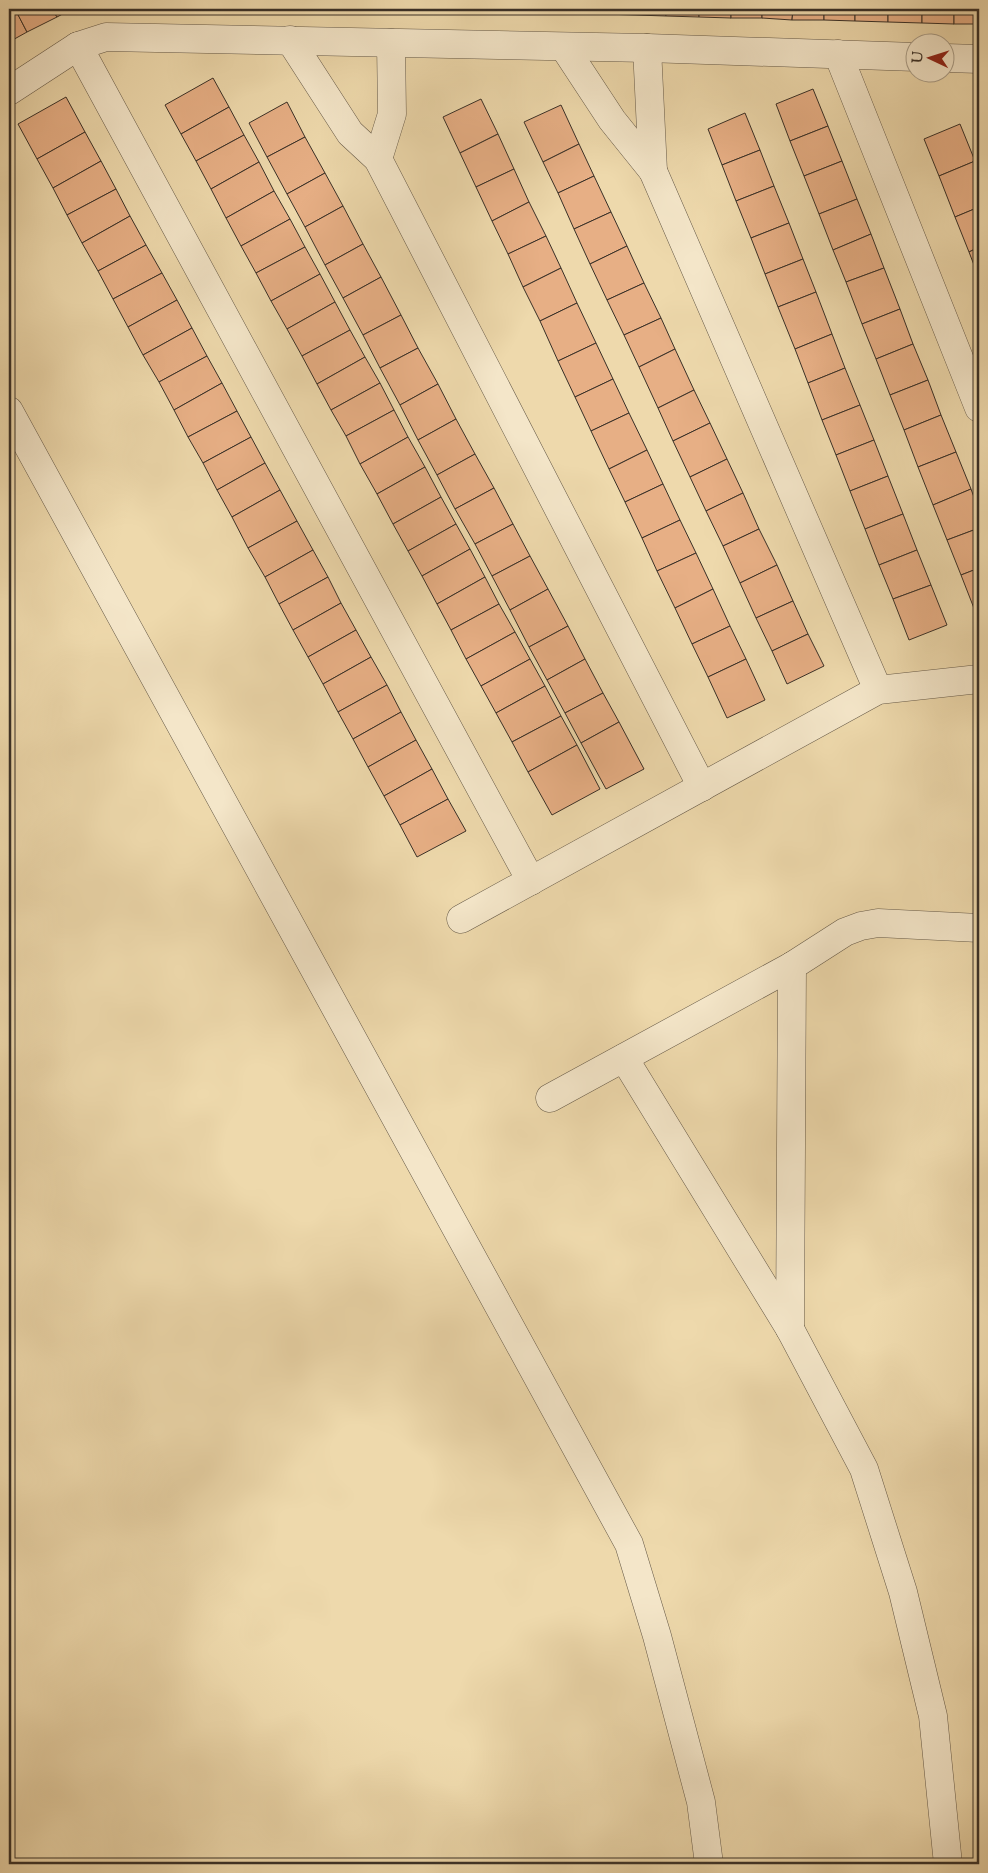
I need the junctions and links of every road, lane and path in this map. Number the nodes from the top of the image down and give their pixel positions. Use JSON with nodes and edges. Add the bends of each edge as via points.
{"nodes":[{"id":1,"x":290,"y":40,"type":"junction"},
{"id":2,"x":391,"y":43,"type":"junction"},
{"id":3,"x":78,"y":46,"type":"junction"},
{"id":4,"x":564,"y":47,"type":"junction"},
{"id":5,"x":647,"y":48,"type":"junction"},
{"id":6,"x":838,"y":54,"type":"junction"},
{"id":7,"x":906,"y":57,"type":"edge"},
{"id":8,"x":956,"y":58,"type":"edge"},
{"id":9,"x":979,"y":59,"type":"edge"},
{"id":10,"x":9,"y":91,"type":"edge"},
{"id":11,"x":378,"y":159,"type":"junction"},
{"id":12,"x":653,"y":171,"type":"junction"},
{"id":13,"x":979,"y":408,"type":"edge"},
{"id":14,"x":9,"y":411,"type":"edge"},
{"id":15,"x":979,"y":679,"type":"edge"},
{"id":16,"x":878,"y":690,"type":"junction"},
{"id":17,"x":702,"y":787,"type":"junction"},
{"id":18,"x":531,"y":881,"type":"junction"},
{"id":19,"x":461,"y":920,"type":"dead end"},
{"id":20,"x":979,"y":928,"type":"edge"},
{"id":21,"x":792,"y":966,"type":"junction"},
{"id":22,"x":624,"y":1058,"type":"junction"},
{"id":23,"x":550,"y":1098,"type":"dead end"},
{"id":24,"x":790,"y":1329,"type":"junction"},
{"id":25,"x":709,"y":1864,"type":"edge"},
{"id":26,"x":948,"y":1864,"type":"edge"}],
"edges":[{"from":1,"to":2,"type":"street"},
{"from":1,"to":3,"type":"street","via":[[106,37]]},
{"from":1,"to":11,"type":"street","via":[[350,133]]},
{"from":2,"to":4,"type":"street"},
{"from":2,"to":11,"type":"street","via":[[392,114]]},
{"from":3,"to":10,"type":"street"},
{"from":3,"to":18,"type":"street"},
{"from":4,"to":5,"type":"street"},
{"from":4,"to":12,"type":"street","via":[[612,120]]},
{"from":5,"to":6,"type":"street"},
{"from":5,"to":12,"type":"street"},
{"from":6,"to":7,"type":"street"},
{"from":6,"to":13,"type":"street"},
{"from":8,"to":9,"type":"street"},
{"from":11,"to":17,"type":"street"},
{"from":12,"to":16,"type":"street"},
{"from":14,"to":25,"type":"street","via":[[629,1544],[701,1802]]},
{"from":15,"to":16,"type":"street"},
{"from":16,"to":17,"type":"street"},
{"from":17,"to":18,"type":"street"},
{"from":18,"to":19,"type":"street"},
{"from":20,"to":21,"type":"street","via":[[878,923],[861,926],[845,932]]},
{"from":21,"to":22,"type":"street"},
{"from":21,"to":24,"type":"street"},
{"from":22,"to":23,"type":"street"},
{"from":22,"to":24,"type":"street"},
{"from":24,"to":26,"type":"street","via":[[864,1469],[903,1592],[933,1716]]}]}
